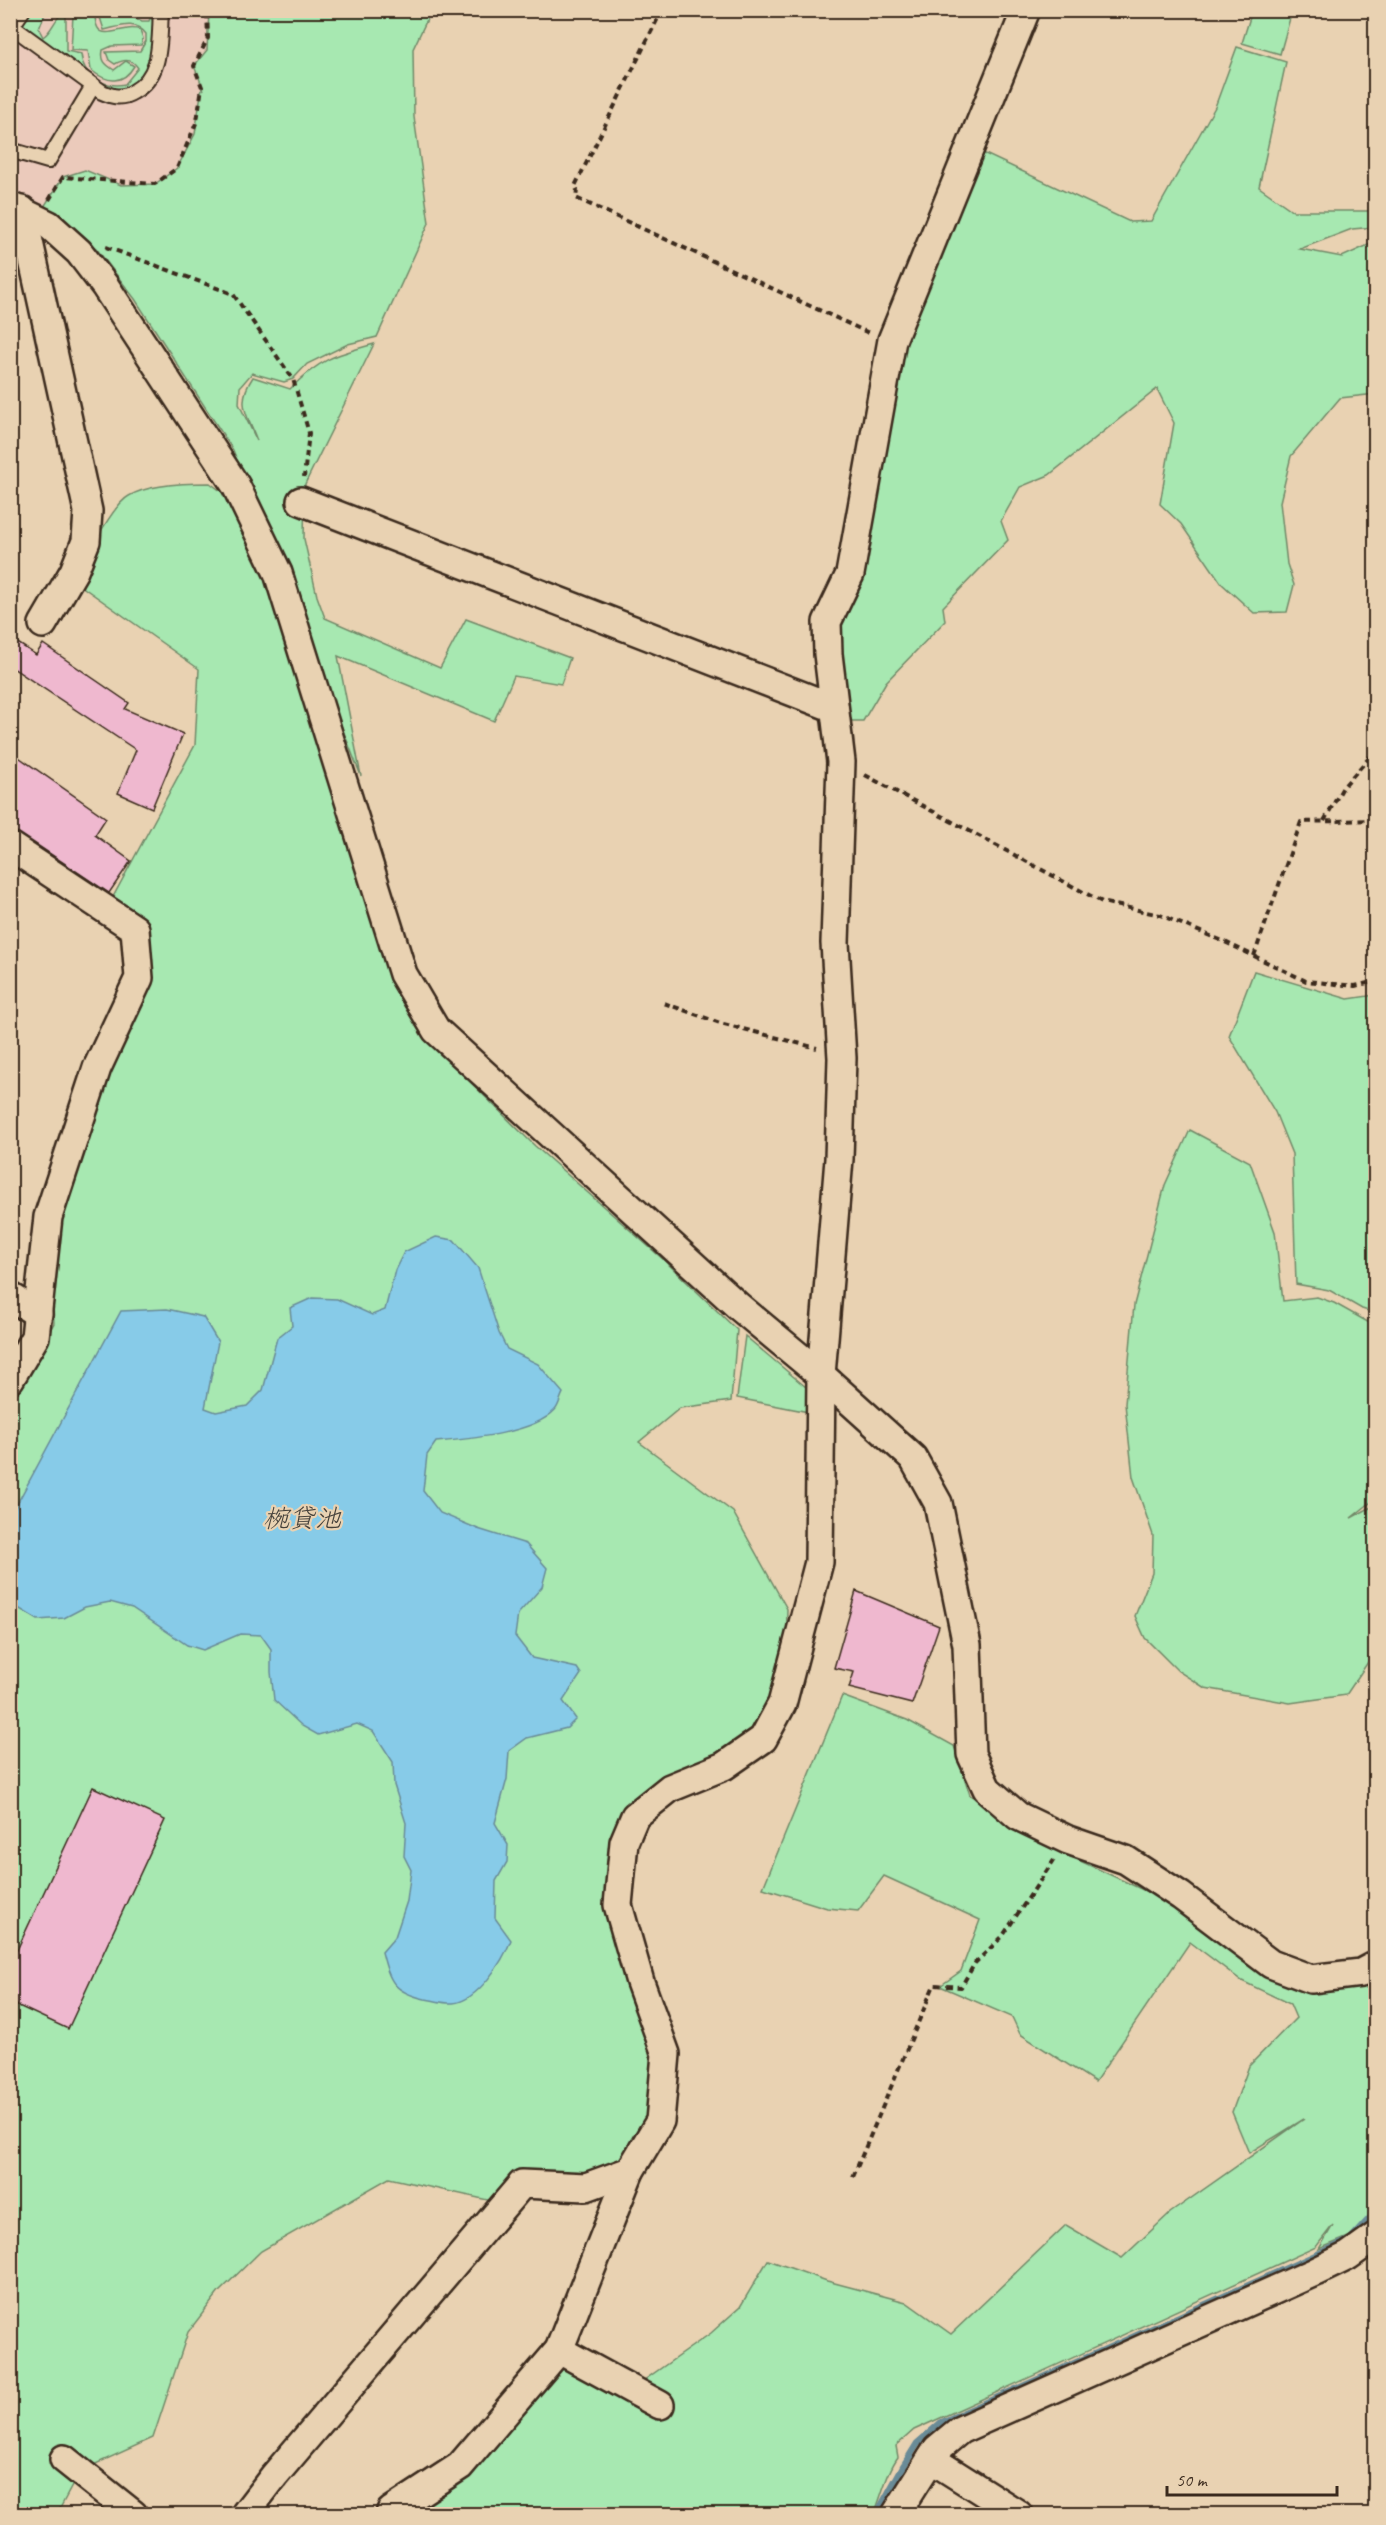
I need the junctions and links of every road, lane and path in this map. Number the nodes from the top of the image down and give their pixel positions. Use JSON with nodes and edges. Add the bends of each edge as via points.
{"nodes":[{"id":1,"x":23,"y":10,"type":"edge"},
{"id":2,"x":160,"y":10,"type":"edge"},
{"id":3,"x":207,"y":10,"type":"edge"},
{"id":4,"x":662,"y":10,"type":"edge"},
{"id":5,"x":1026,"y":10,"type":"edge"},
{"id":6,"x":11,"y":25,"type":"edge"},
{"id":7,"x":93,"y":86,"type":"junction"},
{"id":8,"x":10,"y":150,"type":"edge"},
{"id":9,"x":48,"y":202,"type":"dead end"},
{"id":10,"x":16,"y":208,"type":"edge"},
{"id":11,"x":103,"y":246,"type":"dead end"},
{"id":12,"x":881,"y":338,"type":"dead end"},
{"id":13,"x":301,"y":501,"type":"joint"},
{"id":14,"x":43,"y":624,"type":"dead end"},
{"id":15,"x":834,"y":708,"type":"junction"},
{"id":16,"x":1376,"y":750,"type":"edge"},
{"id":17,"x":841,"y":762,"type":"junction"},
{"id":18,"x":1376,"y":820,"type":"edge"},
{"id":19,"x":1324,"y":822,"type":"junction"},
{"id":20,"x":10,"y":846,"type":"edge"},
{"id":21,"x":1254,"y":956,"type":"junction"},
{"id":22,"x":1376,"y":981,"type":"edge"},
{"id":23,"x":664,"y":1003,"type":"dead end"},
{"id":24,"x":842,"y":1058,"type":"junction"},
{"id":25,"x":10,"y":1296,"type":"edge"},
{"id":26,"x":38,"y":1314,"type":"junction"},
{"id":27,"x":821,"y":1375,"type":"junction"},
{"id":28,"x":10,"y":1378,"type":"edge"},
{"id":29,"x":1068,"y":1840,"type":"junction"},
{"id":30,"x":1376,"y":1965,"type":"edge"},
{"id":31,"x":630,"y":2171,"type":"junction"},
{"id":32,"x":853,"y":2178,"type":"dead end"},
{"id":33,"x":1376,"y":2236,"type":"edge"},
{"id":34,"x":559,"y":2350,"type":"junction"},
{"id":35,"x":660,"y":2405,"type":"dead end"},
{"id":36,"x":64,"y":2459,"type":"dead end"},
{"id":37,"x":931,"y":2459,"type":"junction"},
{"id":38,"x":134,"y":2514,"type":"edge"},
{"id":39,"x":245,"y":2514,"type":"edge"},
{"id":40,"x":390,"y":2514,"type":"edge"},
{"id":41,"x":896,"y":2514,"type":"edge"},
{"id":42,"x":1018,"y":2514,"type":"edge"}],
"edges":[{"from":1,"to":6,"type":"lane"},
{"from":2,"to":7,"type":"lane","via":[[156,66],[147,82],[127,96],[113,97]]},
{"from":3,"to":9,"type":"path","via":[[208,38],[194,66],[202,87],[197,120],[177,168],[155,184],[63,177]]},
{"from":4,"to":12,"type":"path","via":[[575,186],[576,198]]},
{"from":5,"to":15,"type":"street","via":[[892,340],[850,574],[827,622]]},
{"from":6,"to":7,"type":"lane"},
{"from":7,"to":8,"type":"lane","via":[[48,160]]},
{"from":10,"to":14,"type":"street","via":[[88,511],[86,541],[74,571]]},
{"from":10,"to":27,"type":"street","via":[[49,225],[79,252],[236,486],[278,573],[404,974],[436,1030],[738,1306]]},
{"from":11,"to":13,"type":"path","via":[[233,294],[293,380],[309,433]]},
{"from":13,"to":15,"type":"street"},
{"from":15,"to":17,"type":"street"},
{"from":16,"to":19,"type":"path","via":[[1343,787]]},
{"from":17,"to":21,"type":"path","via":[[1102,902],[1160,915]]},
{"from":17,"to":24,"type":"street","via":[[836,943]]},
{"from":18,"to":19,"type":"path"},
{"from":19,"to":21,"type":"path","via":[[1301,822]]},
{"from":20,"to":26,"type":"street","via":[[135,929],[139,978],[97,1068],[48,1217]]},
{"from":21,"to":22,"type":"path","via":[[1315,982],[1355,986]]},
{"from":23,"to":24,"type":"path","via":[[720,1023],[805,1043]]},
{"from":24,"to":27,"type":"street","via":[[839,1159]]},
{"from":25,"to":26,"type":"street"},
{"from":26,"to":28,"type":"street","via":[[35,1337]]},
{"from":27,"to":29,"type":"street","via":[[913,1458],[938,1503],[967,1645],[970,1754],[987,1790],[1018,1816]]},
{"from":27,"to":31,"type":"street","via":[[819,1562],[782,1704],[763,1739],[724,1766],[670,1788],[634,1816],[624,1842],[618,1905],[666,2054],[660,2121]]},
{"from":29,"to":30,"type":"street","via":[[1126,1860],[1271,1964],[1311,1979],[1361,1972]]},
{"from":29,"to":32,"type":"path","via":[[1002,1937],[975,1963],[960,1987],[934,1985]]},
{"from":31,"to":34,"type":"street"},
{"from":31,"to":39,"type":"street","via":[[586,2187],[522,2184]]},
{"from":33,"to":37,"type":"street","via":[[1315,2272],[960,2430]]},
{"from":34,"to":35,"type":"street"},
{"from":34,"to":40,"type":"street","via":[[460,2466]]},
{"from":36,"to":38,"type":"street"},
{"from":37,"to":41,"type":"street"},
{"from":37,"to":42,"type":"street"}]}
